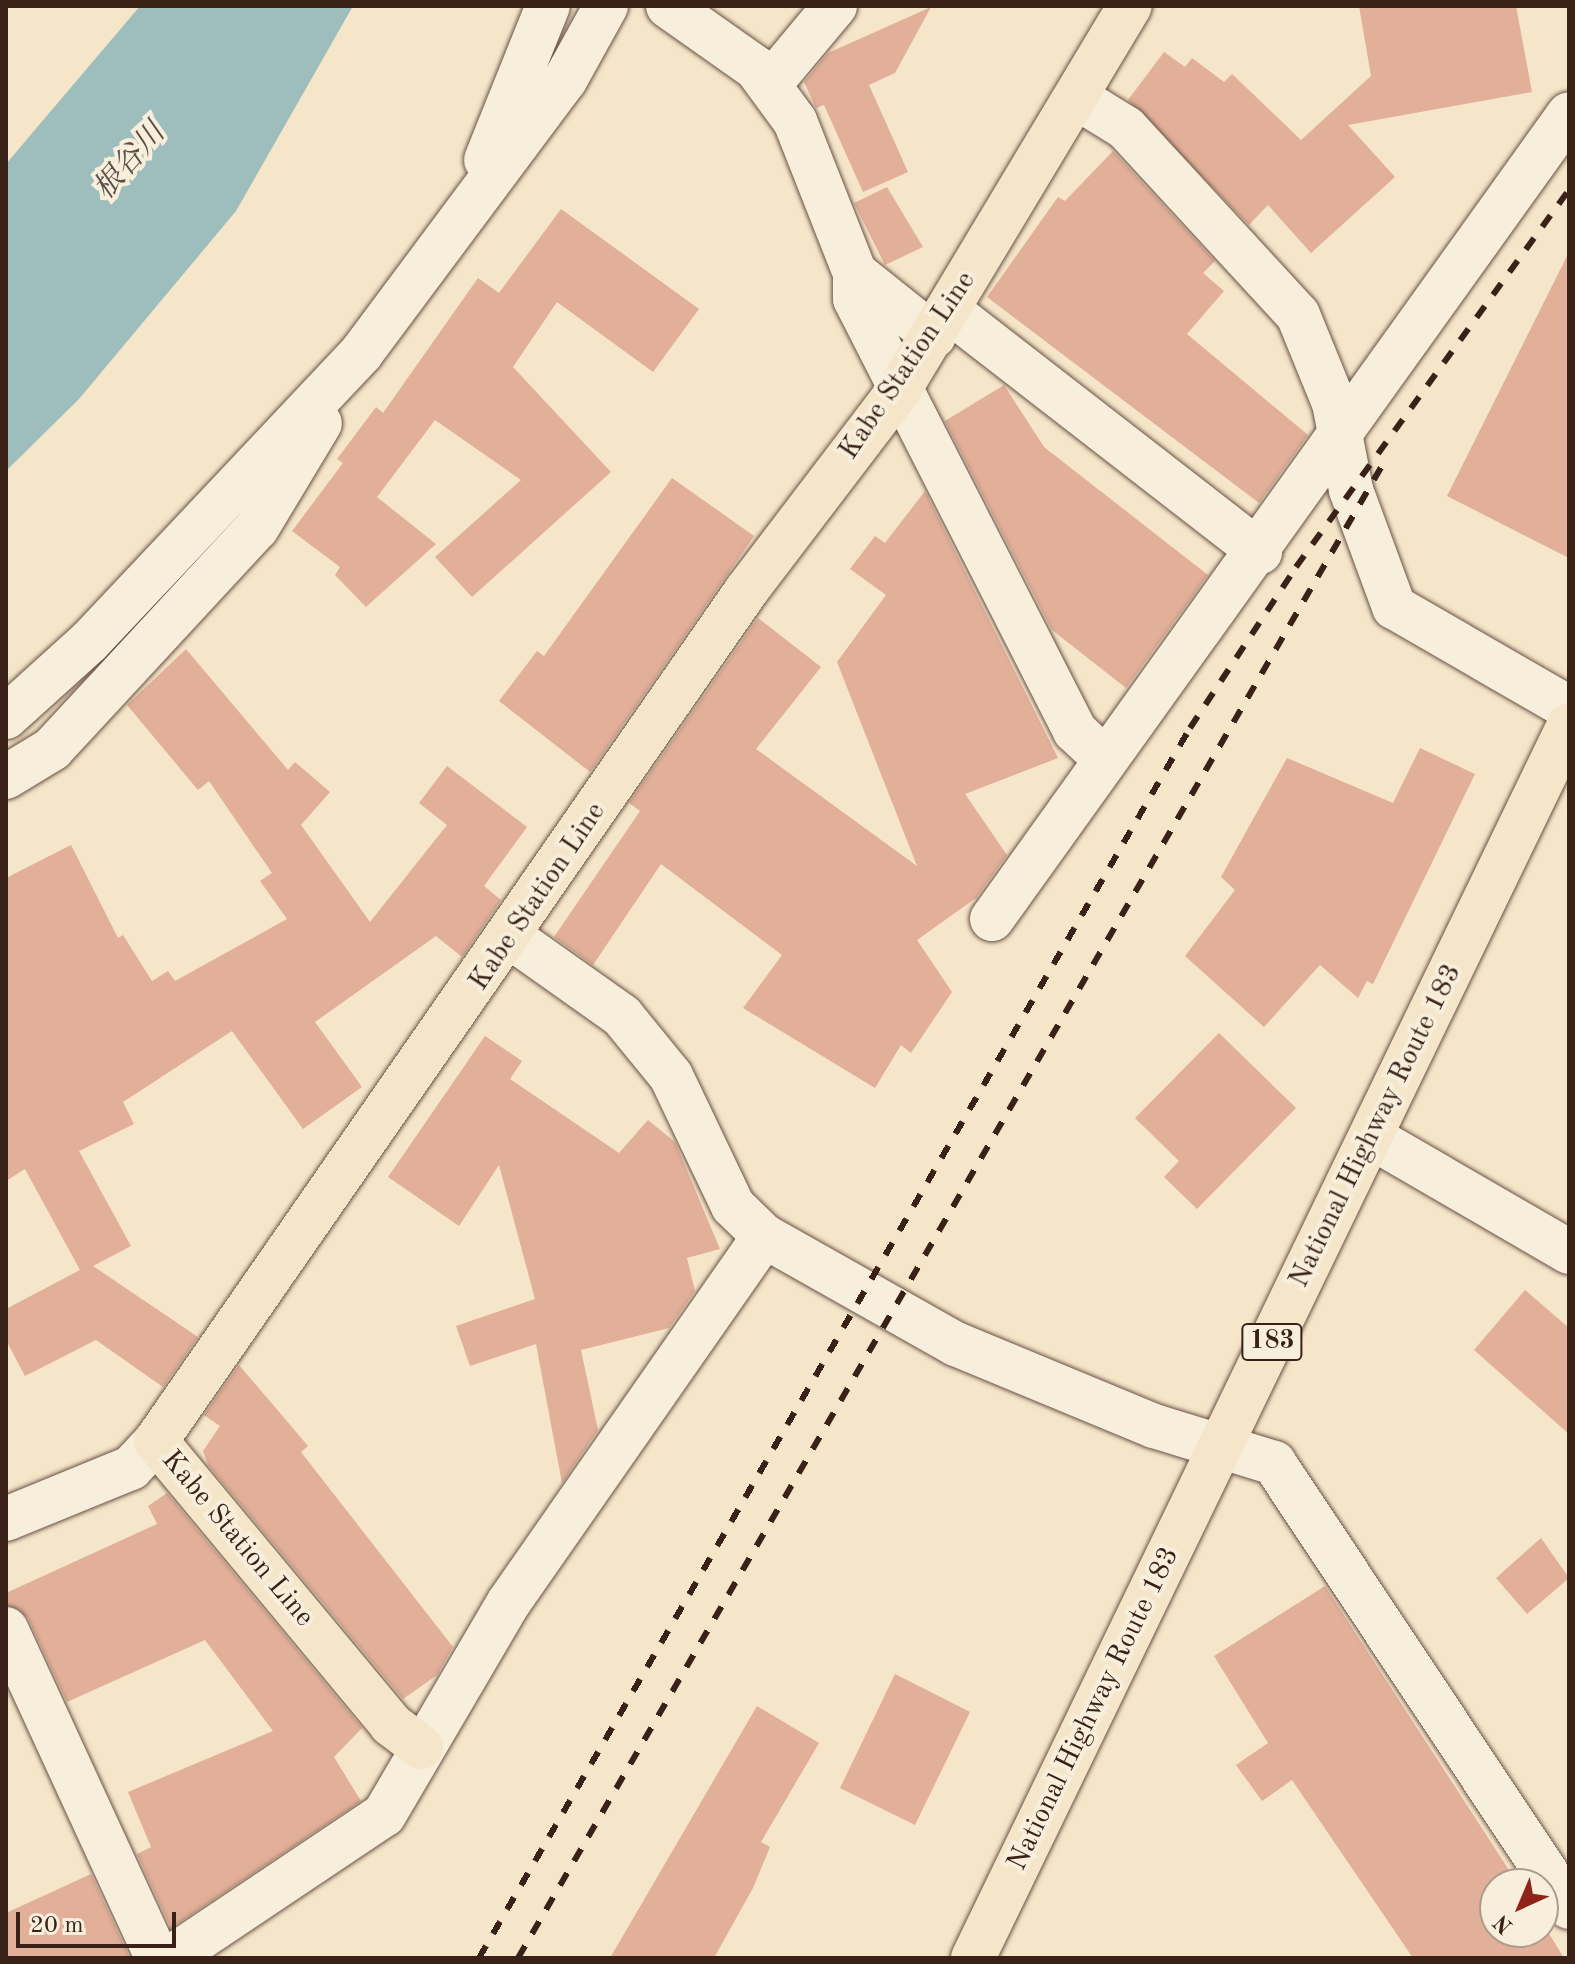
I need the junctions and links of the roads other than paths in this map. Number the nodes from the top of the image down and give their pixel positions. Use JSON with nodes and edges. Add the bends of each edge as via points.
{"nodes":[{"id":1,"x":548,"y":6,"type":"edge"},
{"id":2,"x":606,"y":6,"type":"edge"},
{"id":3,"x":668,"y":6,"type":"edge"},
{"id":4,"x":835,"y":6,"type":"edge"},
{"id":5,"x":1130,"y":6,"type":"edge"},
{"id":6,"x":769,"y":85,"type":"junction"},
{"id":7,"x":1079,"y":99,"type":"junction"},
{"id":8,"x":1569,"y":114,"type":"edge"},
{"id":9,"x":455,"y":232,"type":"junction"},
{"id":10,"x":855,"y":273,"type":"junction"},
{"id":11,"x":941,"y":323,"type":"junction"},
{"id":12,"x":362,"y":352,"type":"junction"},
{"id":13,"x":899,"y":390,"type":"junction"},
{"id":14,"x":1338,"y":443,"type":"junction"},
{"id":15,"x":1260,"y":552,"type":"junction"},
{"id":16,"x":1569,"y":708,"type":"edge"},
{"id":17,"x":6,"y":717,"type":"edge"},
{"id":18,"x":1569,"y":725,"type":"edge"},
{"id":19,"x":1104,"y":758,"type":"junction"},
{"id":20,"x":6,"y":777,"type":"edge"},
{"id":21,"x":992,"y":919,"type":"dead end"},
{"id":22,"x":512,"y":938,"type":"junction"},
{"id":23,"x":1371,"y":1137,"type":"junction"},
{"id":24,"x":764,"y":1236,"type":"junction"},
{"id":25,"x":1569,"y":1252,"type":"edge"},
{"id":26,"x":156,"y":1441,"type":"junction"},
{"id":27,"x":1222,"y":1445,"type":"junction"},
{"id":28,"x":6,"y":1519,"type":"edge"},
{"id":29,"x":6,"y":1629,"type":"edge"},
{"id":30,"x":421,"y":1747,"type":"junction"},
{"id":31,"x":1569,"y":1907,"type":"edge"},
{"id":32,"x":157,"y":1958,"type":"edge"},
{"id":33,"x":170,"y":1958,"type":"edge"},
{"id":34,"x":973,"y":1958,"type":"edge"}],
"edges":[{"from":1,"to":9,"type":"street"},
{"from":2,"to":9,"type":"street","via":[[565,80]]},
{"from":3,"to":6,"type":"street","via":[[756,68]]},
{"from":4,"to":6,"type":"street"},
{"from":5,"to":7,"type":"main road","name":"Kabe Station Line"},
{"from":6,"to":10,"type":"street","via":[[795,121]]},
{"from":7,"to":11,"type":"main road","name":"Kabe Station Line"},
{"from":7,"to":14,"type":"street","via":[[1126,128],[1298,315],[1334,403]]},
{"from":8,"to":14,"type":"street"},
{"from":9,"to":12,"type":"street"},
{"from":10,"to":11,"type":"street"},
{"from":10,"to":13,"type":"street","via":[[855,299]]},
{"from":11,"to":13,"type":"main road","name":"Kabe Station Line"},
{"from":11,"to":15,"type":"street"},
{"from":12,"to":17,"type":"street","via":[[89,642]]},
{"from":12,"to":20,"type":"street","via":[[257,528],[52,749]]},
{"from":13,"to":19,"type":"street","via":[[1075,731]]},
{"from":13,"to":22,"type":"main road","name":"Kabe Station Line","via":[[746,591]]},
{"from":14,"to":15,"type":"street"},
{"from":14,"to":16,"type":"street","via":[[1394,607]]},
{"from":15,"to":19,"type":"street"},
{"from":18,"to":23,"type":"main road","name":"National Highway Route 183","number":"183"},
{"from":19,"to":21,"type":"street"},
{"from":22,"to":24,"type":"street","via":[[622,1016],[671,1076],[733,1206]]},
{"from":22,"to":26,"type":"main road","name":"Kabe Station Line"},
{"from":23,"to":25,"type":"street"},
{"from":23,"to":27,"type":"main road","name":"National Highway Route 183","number":"183"},
{"from":24,"to":27,"type":"street","via":[[956,1344],[1154,1426]]},
{"from":24,"to":30,"type":"street","via":[[509,1602]]},
{"from":26,"to":28,"type":"street","via":[[131,1468]]},
{"from":26,"to":30,"type":"main road","name":"Kabe Station Line","via":[[391,1724]]},
{"from":27,"to":31,"type":"street","via":[[1274,1463],[1293,1481]]},
{"from":27,"to":34,"type":"main road","name":"National Highway Route 183","number":"183"},
{"from":29,"to":32,"type":"street"},
{"from":30,"to":33,"type":"street","via":[[384,1815]]}]}
